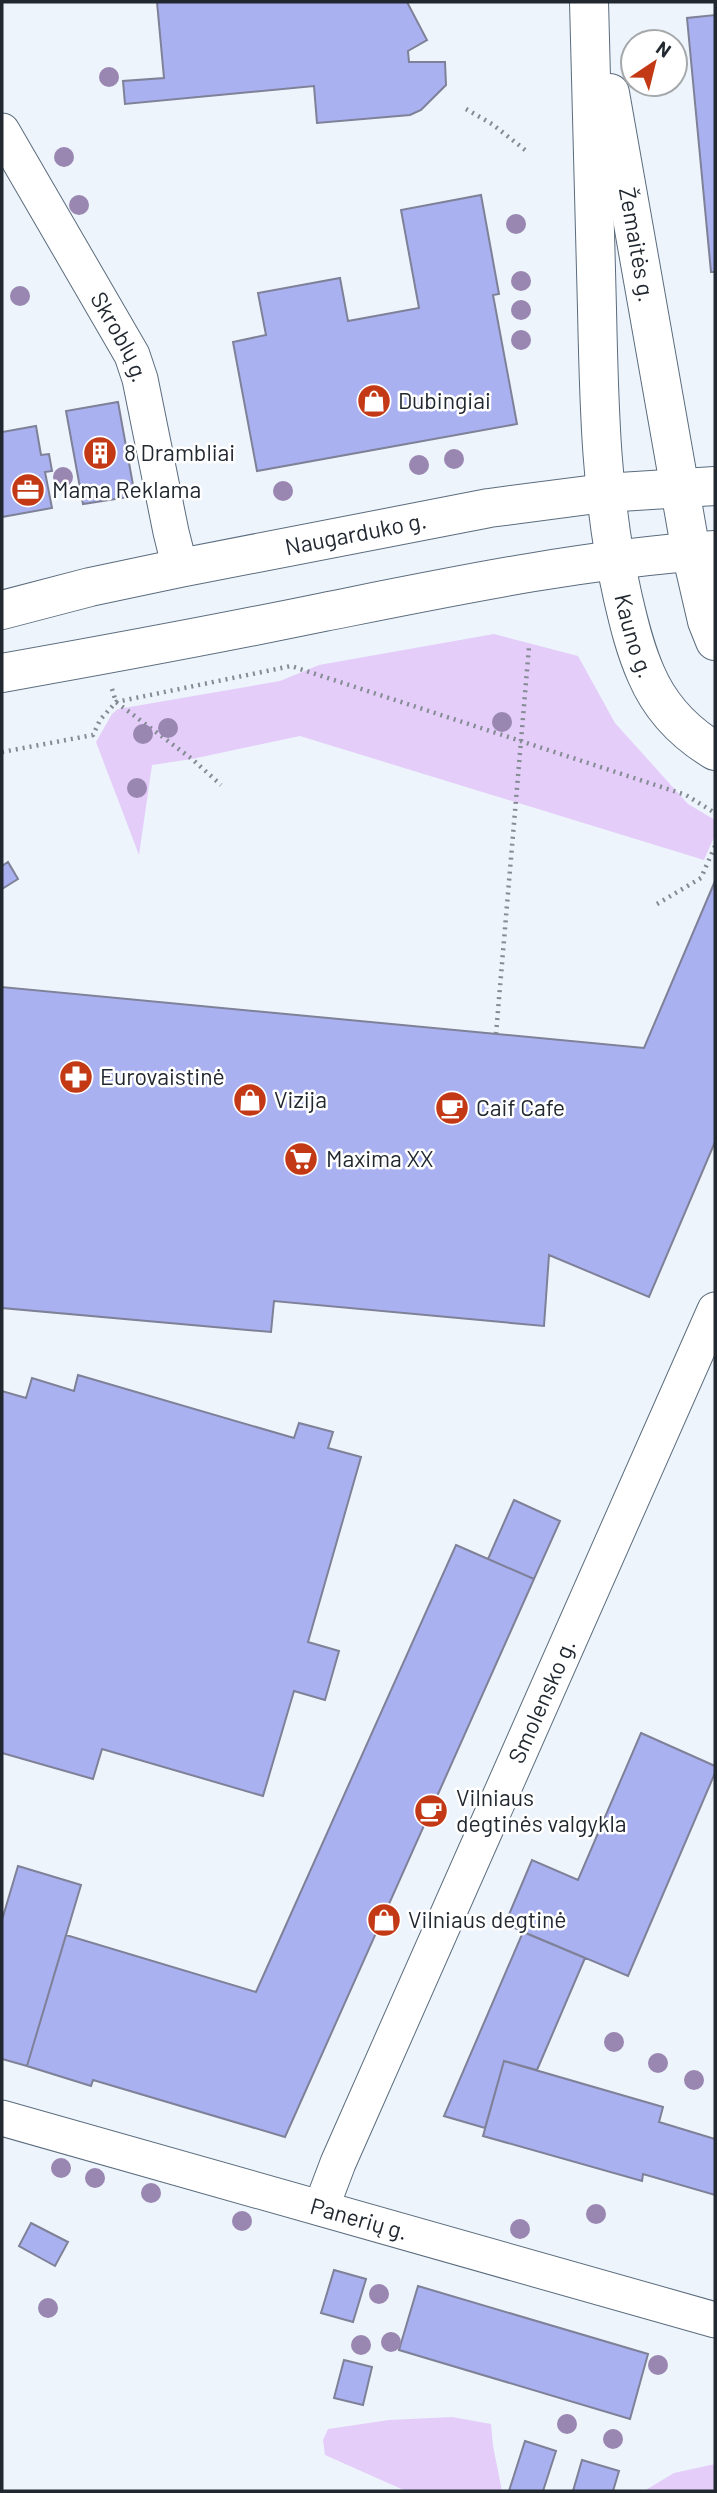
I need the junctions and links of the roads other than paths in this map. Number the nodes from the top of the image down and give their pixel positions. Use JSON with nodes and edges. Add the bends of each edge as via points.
{"nodes":[{"id":1,"x":592,"y":2,"type":"edge"},
{"id":2,"x":2,"y":131,"type":"edge"},
{"id":3,"x":698,"y":487,"type":"edge"},
{"id":4,"x":604,"y":493,"type":"junction"},
{"id":5,"x":703,"y":551,"type":"edge"},
{"id":6,"x":614,"y":560,"type":"junction"},
{"id":7,"x":180,"y":568,"type":"junction"},
{"id":8,"x":2,"y":610,"type":"edge"},
{"id":9,"x":715,"y":641,"type":"edge"},
{"id":10,"x":2,"y":673,"type":"edge"},
{"id":11,"x":715,"y":751,"type":"edge"},
{"id":12,"x":715,"y":1310,"type":"edge"},
{"id":13,"x":2,"y":2119,"type":"edge"},
{"id":14,"x":321,"y":2208,"type":"junction"},
{"id":15,"x":715,"y":2320,"type":"edge"}],
"edges":[{"from":1,"to":3,"type":"main road","name":"Žemaitės g."},
{"from":1,"to":4,"type":"main road","name":"Žemaitės g."},
{"from":2,"to":7,"type":"street","name":"Skroblų g.","via":[[132,355]]},
{"from":3,"to":4,"type":"main road","name":"Naugarduko g."},
{"from":3,"to":5,"type":"main road"},
{"from":4,"to":6,"type":"main road","name":"Kauno g."},
{"from":4,"to":7,"type":"main road","name":"Naugarduko g.","via":[[489,508]]},
{"from":5,"to":6,"type":"main road"},
{"from":5,"to":9,"type":"main road","via":[[708,621]]},
{"from":6,"to":10,"type":"main road","via":[[501,576]]},
{"from":6,"to":11,"type":"main road","name":"Kauno g.","via":[[646,676],[663,706]]},
{"from":7,"to":8,"type":"main road","name":"Naugarduko g."},
{"from":12,"to":14,"type":"street","name":"Smolensko g."},
{"from":13,"to":14,"type":"street","name":"Panerių g."},
{"from":14,"to":15,"type":"street","name":"Panerių g."}]}
